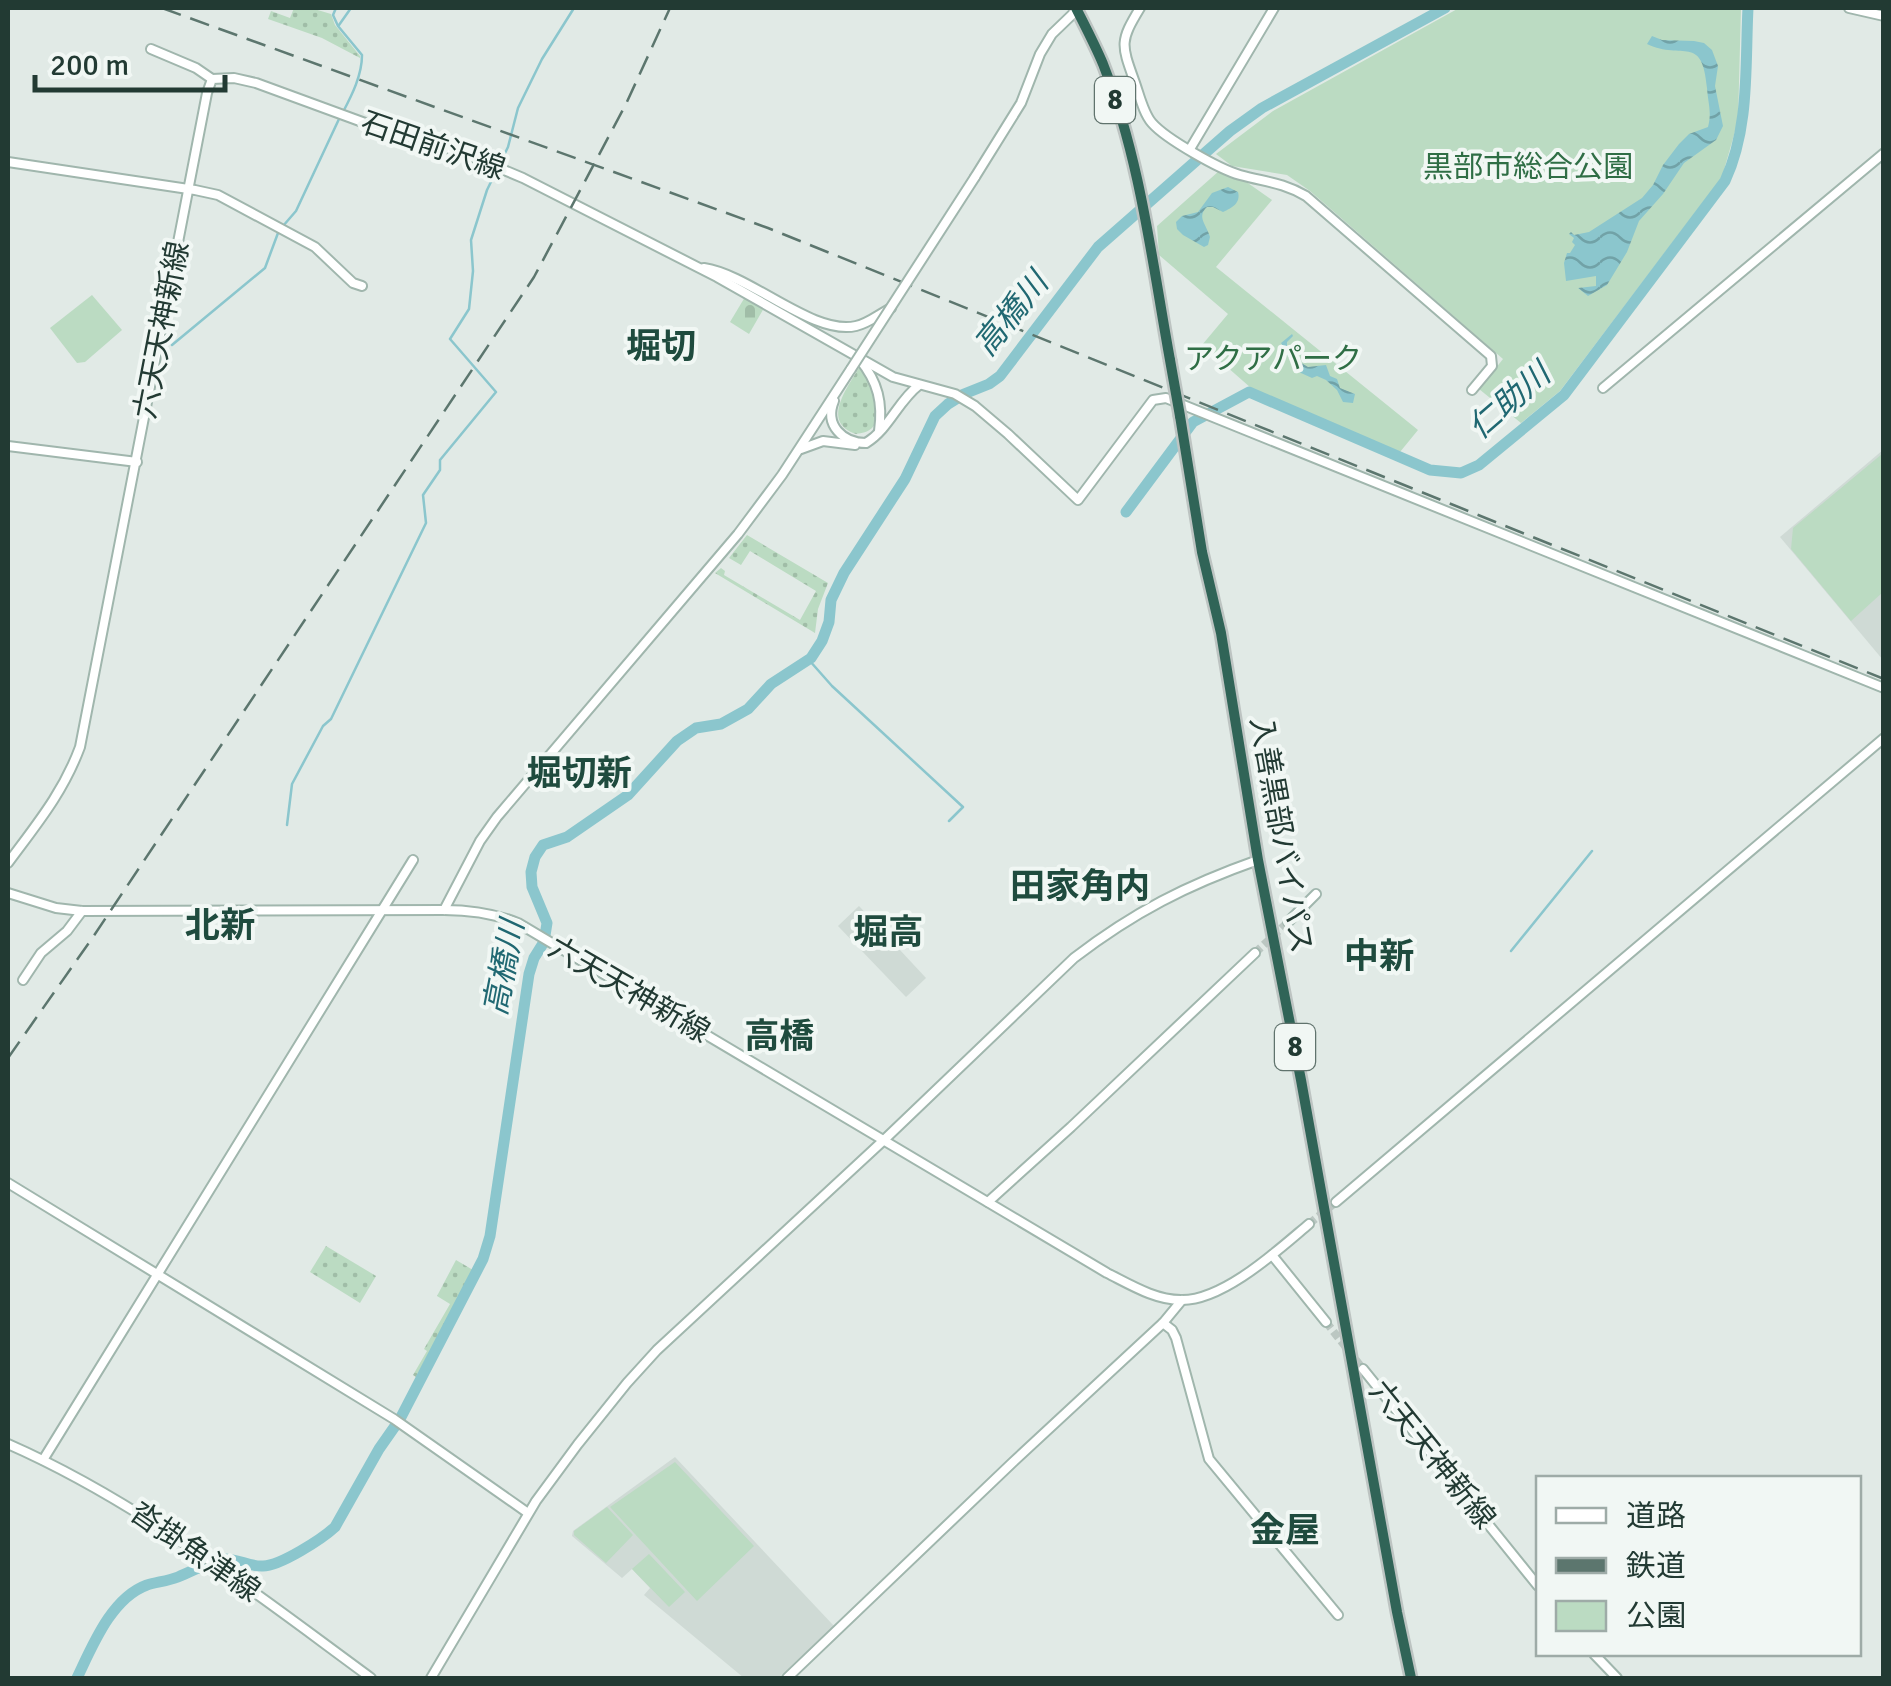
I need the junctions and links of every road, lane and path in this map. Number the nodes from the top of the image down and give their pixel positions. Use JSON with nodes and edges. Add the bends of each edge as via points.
{"nodes":[{"id":1,"x":1077,"y":8,"type":"edge"},
{"id":2,"x":1140,"y":8,"type":"edge"},
{"id":3,"x":1274,"y":8,"type":"edge"},
{"id":4,"x":1850,"y":8,"type":"edge"},
{"id":5,"x":1884,"y":16,"type":"edge"},
{"id":6,"x":151,"y":49,"type":"dead end"},
{"id":7,"x":212,"y":80,"type":"junction"},
{"id":8,"x":1190,"y":148,"type":"junction"},
{"id":9,"x":1884,"y":153,"type":"edge"},
{"id":10,"x":8,"y":162,"type":"edge"},
{"id":11,"x":189,"y":189,"type":"junction"},
{"id":12,"x":694,"y":266,"type":"junction"},
{"id":13,"x":362,"y":286,"type":"dead end"},
{"id":14,"x":891,"y":308,"type":"junction"},
{"id":15,"x":858,"y":357,"type":"junction"},
{"id":16,"x":842,"y":383,"type":"junction"},
{"id":17,"x":919,"y":385,"type":"junction"},
{"id":18,"x":1604,"y":388,"type":"dead end"},
{"id":19,"x":1472,"y":390,"type":"dead end"},
{"id":20,"x":879,"y":434,"type":"junction"},
{"id":21,"x":859,"y":444,"type":"junction"},
{"id":22,"x":8,"y":446,"type":"edge"},
{"id":23,"x":798,"y":450,"type":"junction"},
{"id":24,"x":137,"y":462,"type":"junction"},
{"id":25,"x":1884,"y":688,"type":"edge"},
{"id":26,"x":1884,"y":738,"type":"edge"},
{"id":27,"x":412,"y":860,"type":"dead end"},
{"id":28,"x":1258,"y":860,"type":"junction"},
{"id":29,"x":8,"y":864,"type":"edge"},
{"id":30,"x":8,"y":894,"type":"edge"},
{"id":31,"x":1316,"y":894,"type":"dead end"},
{"id":32,"x":381,"y":910,"type":"junction"},
{"id":33,"x":444,"y":910,"type":"junction"},
{"id":34,"x":82,"y":911,"type":"junction"},
{"id":35,"x":1288,"y":922,"type":"tunnel mouth"},
{"id":36,"x":1255,"y":953,"type":"tunnel mouth"},
{"id":37,"x":23,"y":980,"type":"dead end"},
{"id":38,"x":884,"y":1139,"type":"junction"},
{"id":39,"x":8,"y":1183,"type":"edge"},
{"id":40,"x":988,"y":1202,"type":"junction"},
{"id":41,"x":1336,"y":1202,"type":"tunnel mouth"},
{"id":42,"x":1308,"y":1224,"type":"tunnel mouth"},
{"id":43,"x":1272,"y":1255,"type":"junction"},
{"id":44,"x":156,"y":1275,"type":"junction"},
{"id":45,"x":1182,"y":1300,"type":"junction"},
{"id":46,"x":1326,"y":1322,"type":"tunnel mouth"},
{"id":47,"x":1163,"y":1323,"type":"junction"},
{"id":48,"x":1363,"y":1369,"type":"tunnel mouth"},
{"id":49,"x":8,"y":1444,"type":"edge"},
{"id":50,"x":43,"y":1460,"type":"junction"},
{"id":51,"x":528,"y":1514,"type":"junction"},
{"id":52,"x":1536,"y":1584,"type":"edge"},
{"id":53,"x":1338,"y":1614,"type":"dead end"},
{"id":54,"x":1596,"y":1656,"type":"edge"},
{"id":55,"x":371,"y":1678,"type":"edge"},
{"id":56,"x":431,"y":1678,"type":"edge"},
{"id":57,"x":787,"y":1678,"type":"edge"},
{"id":58,"x":1412,"y":1678,"type":"edge"},
{"id":59,"x":1618,"y":1678,"type":"edge"}],
"edges":[{"from":1,"to":14,"type":"street","bridge":true,"via":[[1052,34],[1021,103]]},
{"from":1,"to":28,"type":"highway","name":"入善黒部バイパス","number":"8","bridge":true,"via":[[1123,124],[1140,197]]},
{"from":2,"to":8,"type":"street","via":[[1123,41],[1125,55],[1150,122]]},
{"from":3,"to":8,"type":"street"},
{"from":4,"to":5,"type":"street"},
{"from":6,"to":7,"type":"street"},
{"from":7,"to":11,"type":"street"},
{"from":7,"to":12,"type":"street","name":"石田前沢線","via":[[256,83],[479,158]]},
{"from":8,"to":19,"type":"street","via":[[1240,175],[1306,196],[1491,356]]},
{"from":9,"to":18,"type":"street"},
{"from":10,"to":11,"type":"street"},
{"from":11,"to":13,"type":"street","via":[[218,195],[315,247]]},
{"from":11,"to":24,"type":"street","name":"六天天神新線"},
{"from":12,"to":14,"type":"street","name":"石田前沢線","via":[[722,271],[835,327],[854,326]]},
{"from":12,"to":15,"type":"street","name":"石田前沢線"},
{"from":14,"to":16,"type":"street","bridge":true},
{"from":15,"to":17,"type":"street","name":"石田前沢線"},
{"from":15,"to":20,"type":"street","via":[[878,390]]},
{"from":16,"to":21,"type":"street","via":[[830,418],[839,433]]},
{"from":16,"to":23,"type":"street"},
{"from":17,"to":20,"type":"street"},
{"from":17,"to":25,"type":"street","name":"石田前沢線","via":[[967,402],[1078,500],[1153,400],[1166,398]]},
{"from":20,"to":21,"type":"street"},
{"from":21,"to":23,"type":"street","via":[[823,441]]},
{"from":22,"to":24,"type":"street"},
{"from":23,"to":33,"type":"street","via":[[738,534],[480,841]]},
{"from":24,"to":29,"type":"street","name":"六天天神新線","via":[[80,747],[48,812]]},
{"from":26,"to":41,"type":"street"},
{"from":27,"to":32,"type":"street"},
{"from":28,"to":38,"type":"street","via":[[1178,891],[1104,935]]},
{"from":28,"to":58,"type":"highway","name":"入善黒部バイパス","number":"8"},
{"from":30,"to":34,"type":"street","name":"六天天神新線"},
{"from":31,"to":35,"type":"street"},
{"from":32,"to":33,"type":"street","name":"六天天神新線"},
{"from":32,"to":34,"type":"street","name":"六天天神新線"},
{"from":32,"to":44,"type":"street"},
{"from":33,"to":38,"type":"street","name":"六天天神新線","via":[[518,923]]},
{"from":34,"to":37,"type":"street"},
{"from":36,"to":40,"type":"street"},
{"from":38,"to":40,"type":"street","name":"六天天神新線"},
{"from":38,"to":51,"type":"street","via":[[656,1350]]},
{"from":39,"to":44,"type":"street"},
{"from":40,"to":45,"type":"street","name":"六天天神新線","via":[[1134,1287]]},
{"from":42,"to":43,"type":"street"},
{"from":43,"to":45,"type":"street","via":[[1221,1289]]},
{"from":43,"to":46,"type":"street"},
{"from":44,"to":50,"type":"street"},
{"from":44,"to":51,"type":"street","via":[[394,1419]]},
{"from":45,"to":47,"type":"street"},
{"from":47,"to":53,"type":"street","via":[[1176,1338],[1209,1459]]},
{"from":47,"to":57,"type":"street"},
{"from":48,"to":52,"type":"street","name":"六天天神新線"},
{"from":49,"to":50,"type":"street","name":"沓掛魚津線"},
{"from":50,"to":55,"type":"street","name":"沓掛魚津線","via":[[128,1505]]},
{"from":51,"to":56,"type":"street"},
{"from":54,"to":59,"type":"street"}]}
